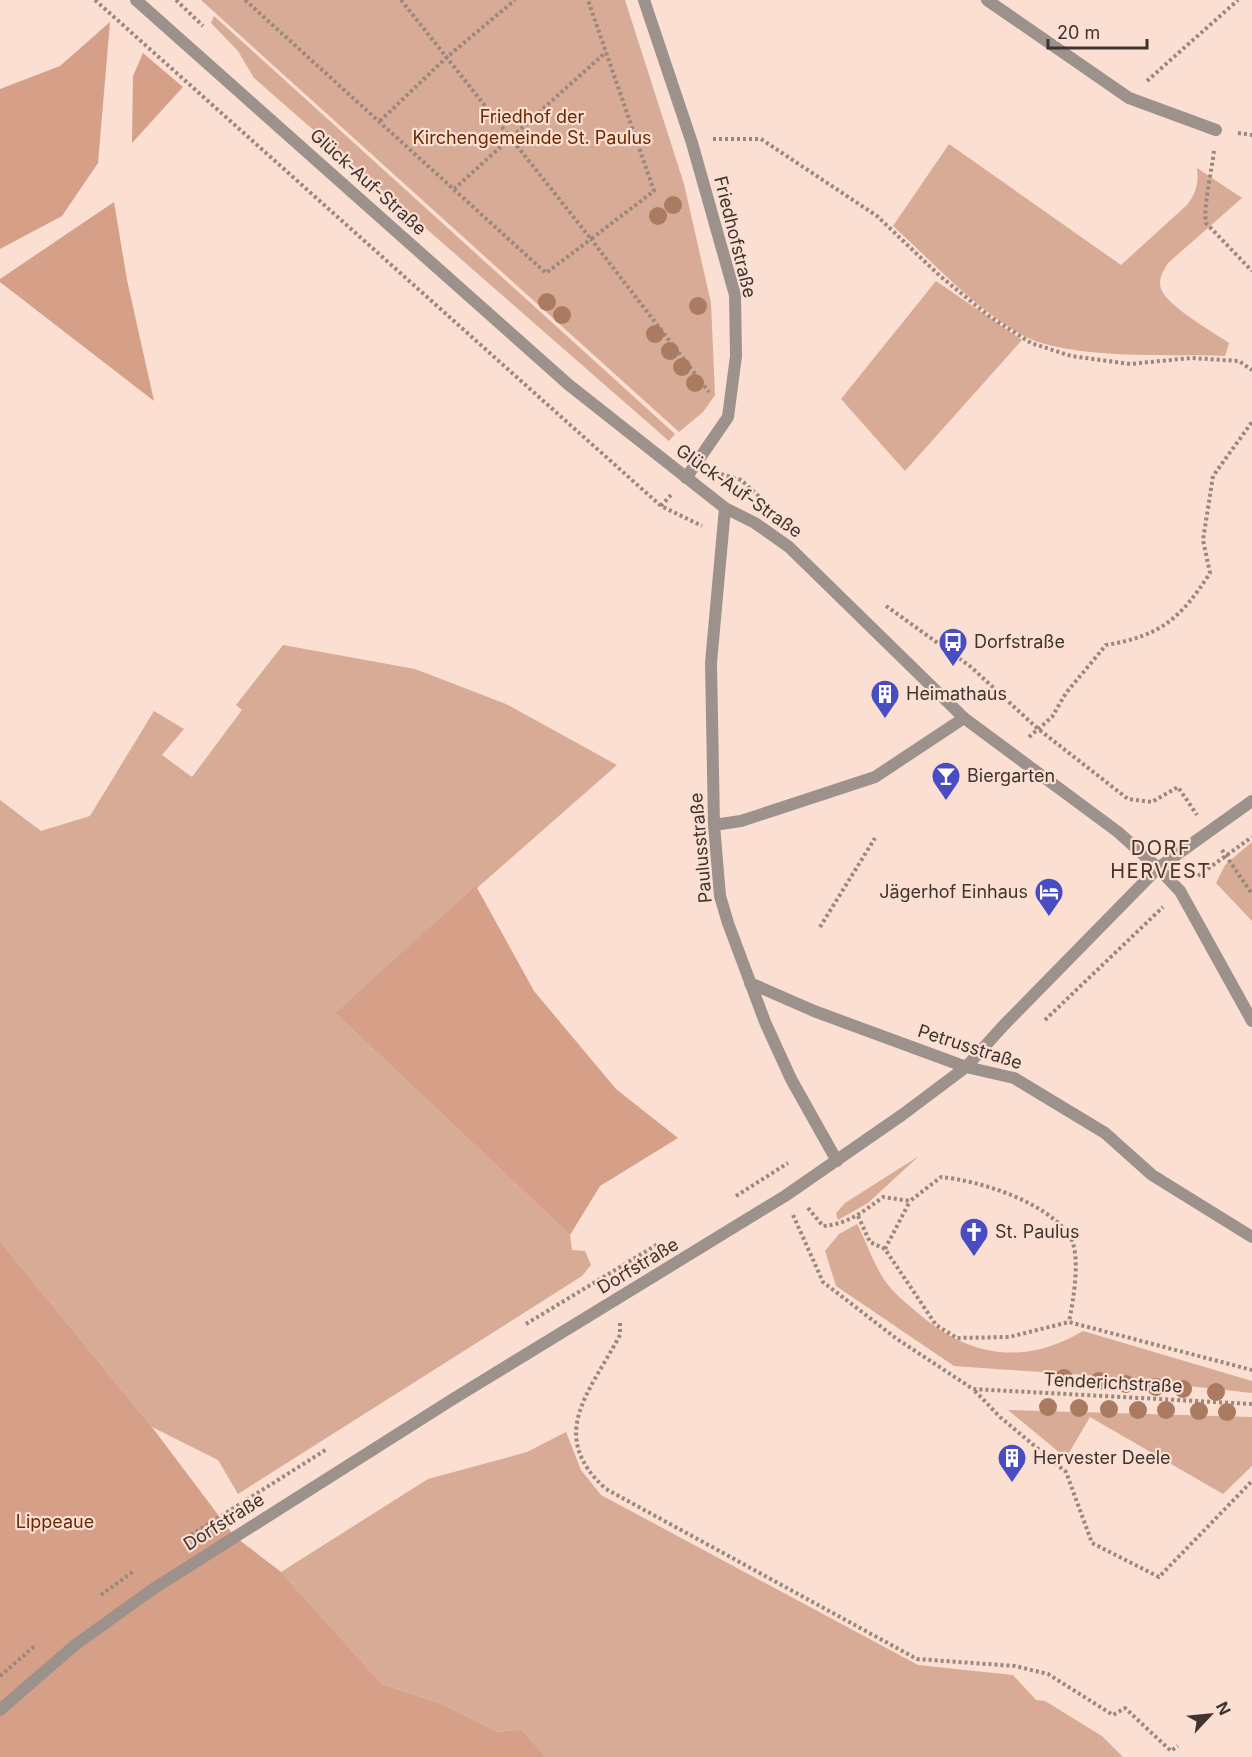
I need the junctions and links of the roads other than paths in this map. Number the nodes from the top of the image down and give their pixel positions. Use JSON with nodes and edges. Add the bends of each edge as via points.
{"nodes":[{"id":1,"x":136,"y":0,"type":"edge"},
{"id":2,"x":644,"y":0,"type":"edge"},
{"id":3,"x":987,"y":0,"type":"edge"},
{"id":4,"x":1216,"y":130,"type":"road end"},
{"id":5,"x":686,"y":478,"type":"junction"},
{"id":6,"x":725,"y":508,"type":"junction"},
{"id":7,"x":964,"y":718,"type":"junction"},
{"id":8,"x":1252,"y":801,"type":"edge"},
{"id":9,"x":714,"y":825,"type":"junction"},
{"id":10,"x":1158,"y":868,"type":"junction"},
{"id":11,"x":750,"y":983,"type":"junction"},
{"id":12,"x":1252,"y":1021,"type":"edge"},
{"id":13,"x":966,"y":1067,"type":"junction"},
{"id":14,"x":837,"y":1161,"type":"junction"},
{"id":15,"x":1252,"y":1237,"type":"edge"},
{"id":16,"x":0,"y":1710,"type":"edge"}],
"edges":[{"from":1,"to":5,"type":"street","name":"Glück-Auf-Straße","via":[[569,385]]},
{"from":2,"to":5,"type":"street","name":"Friedhofstraße","via":[[692,144],[735,295],[736,356],[728,417]]},
{"from":3,"to":4,"type":"street","via":[[1129,98]]},
{"from":5,"to":6,"type":"street","name":"Glück-Auf-Straße"},
{"from":6,"to":7,"type":"street","name":"Glück-Auf-Straße","via":[[789,546]]},
{"from":6,"to":9,"type":"street","name":"Paulusstraße","via":[[711,663]]},
{"from":7,"to":9,"type":"street","via":[[875,777],[741,821]]},
{"from":7,"to":10,"type":"street","name":"Glück-Auf-Straße","via":[[1118,832]]},
{"from":8,"to":10,"type":"street","name":"Dorfstraße"},
{"from":9,"to":11,"type":"street","name":"Paulusstraße","via":[[720,896]]},
{"from":10,"to":12,"type":"street","name":"Glück-Auf-Straße","via":[[1180,891]]},
{"from":10,"to":13,"type":"street","name":"Dorfstraße"},
{"from":11,"to":13,"type":"street","name":"Petrusstraße"},
{"from":11,"to":14,"type":"street","name":"Paulusstraße","via":[[791,1079]]},
{"from":13,"to":14,"type":"street","name":"Dorfstraße"},
{"from":13,"to":15,"type":"street","name":"Petrusstraße","via":[[1014,1078],[1070,1110],[1105,1133],[1152,1174]]},
{"from":14,"to":16,"type":"street","name":"Dorfstraße","via":[[153,1588],[75,1645]]}]}
